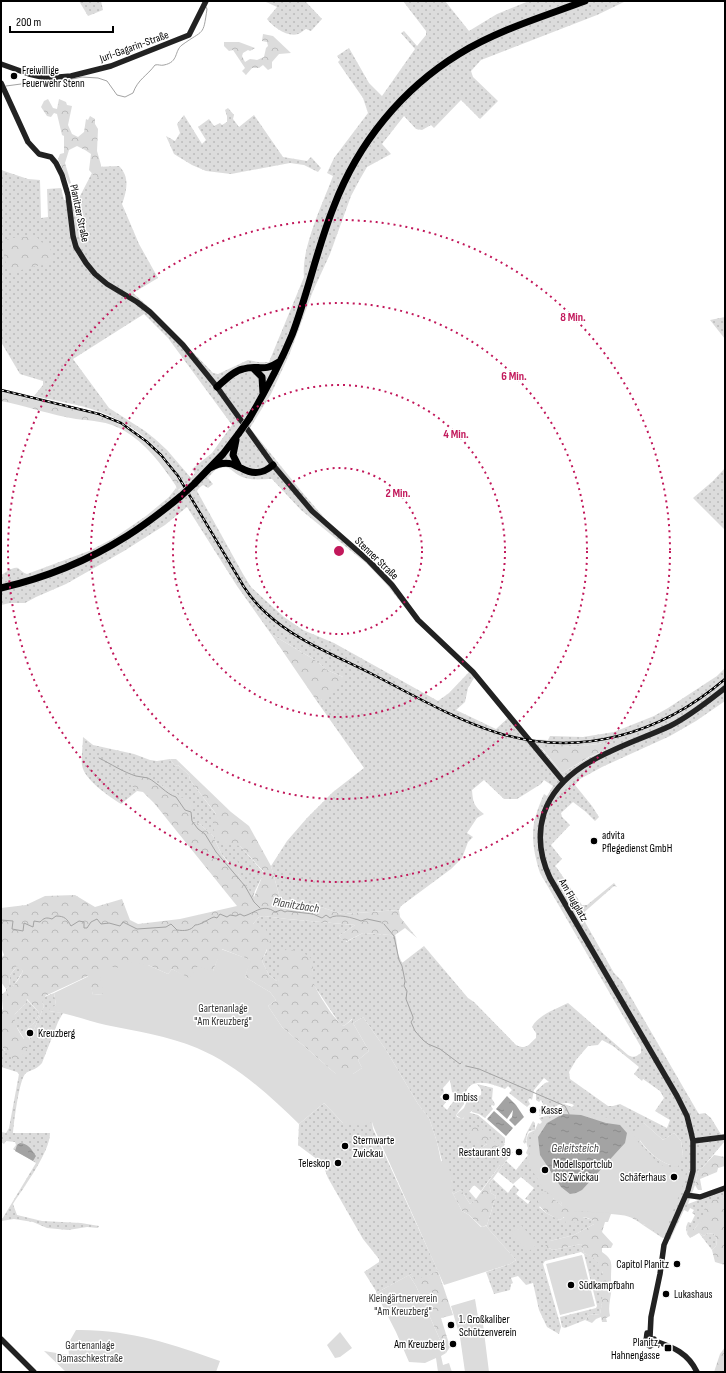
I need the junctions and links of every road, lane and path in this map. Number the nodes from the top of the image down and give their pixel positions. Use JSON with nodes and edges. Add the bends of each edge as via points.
{"nodes":[{"id":1,"x":585,"y":1,"type":"edge"},
{"id":2,"x":205,"y":3,"type":"edge"},
{"id":3,"x":1,"y":64,"type":"edge"},
{"id":4,"x":2,"y":85,"type":"edge"},
{"id":5,"x":182,"y":345,"type":"joint"},
{"id":6,"x":282,"y":358,"type":"junction"},
{"id":7,"x":252,"y":368,"type":"junction"},
{"id":8,"x":217,"y":387,"type":"junction"},
{"id":9,"x":263,"y":395,"type":"junction"},
{"id":10,"x":238,"y":435,"type":"junction"},
{"id":11,"x":273,"y":465,"type":"junction"},
{"id":12,"x":210,"y":468,"type":"junction"},
{"id":13,"x":239,"y":468,"type":"junction"},
{"id":14,"x":1,"y":588,"type":"edge"},
{"id":15,"x":725,"y":688,"type":"edge"},
{"id":16,"x":563,"y":781,"type":"junction"},
{"id":17,"x":725,"y":1137,"type":"edge"},
{"id":18,"x":693,"y":1141,"type":"junction"},
{"id":19,"x":725,"y":1188,"type":"edge"},
{"id":20,"x":686,"y":1195,"type":"junction"},
{"id":21,"x":1,"y":1339,"type":"edge"},
{"id":22,"x":34,"y":1372,"type":"edge"},
{"id":23,"x":697,"y":1372,"type":"edge"}],
"edges":[{"from":1,"to":6,"type":"highway","via":[[509,28],[475,45],[434,71],[393,110],[366,144],[341,188],[298,318]]},
{"from":2,"to":3,"type":"street","name":"Juri-Gagarin-Straße","via":[[192,31],[185,38],[111,66],[71,76],[47,78]]},
{"from":4,"to":5,"type":"street","name":"Planitzer Straße","via":[[28,142],[39,154],[51,157],[62,175],[68,195],[73,236],[83,260],[107,284],[150,312]]},
{"from":5,"to":8,"type":"street","name":"Stenner Straße"},
{"from":6,"to":7,"type":"highway","via":[[269,368]]},
{"from":6,"to":9,"type":"highway"},
{"from":7,"to":8,"type":"highway","via":[[239,370]]},
{"from":7,"to":9,"type":"highway","via":[[262,377]]},
{"from":8,"to":11,"type":"street","name":"Stenner Straße"},
{"from":9,"to":10,"type":"highway","bridge":true},
{"from":10,"to":12,"type":"highway"},
{"from":10,"to":13,"type":"highway","via":[[233,455]]},
{"from":11,"to":13,"type":"highway","via":[[256,473]]},
{"from":11,"to":16,"type":"street","name":"Stenner Straße","via":[[319,519],[369,561],[392,585],[418,620],[473,672]]},
{"from":12,"to":13,"type":"highway","via":[[222,463],[230,463]]},
{"from":12,"to":14,"type":"highway","bridge":true,"via":[[181,496],[126,537],[76,563]]},
{"from":15,"to":16,"type":"street","name":"Am Flugplatz","via":[[687,716],[584,765]]},
{"from":16,"to":18,"type":"street","name":"Am Flugplatz","via":[[550,799],[541,825],[542,859],[554,887],[680,1102]]},
{"from":17,"to":18,"type":"street"},
{"from":18,"to":20,"type":"street","name":"Am Flugplatz","via":[[693,1171]]},
{"from":19,"to":20,"type":"street","via":[[700,1197]]},
{"from":20,"to":23,"type":"street","name":"Am Flugplatz","via":[[664,1245],[651,1318],[651,1339],[682,1353]]},
{"from":21,"to":22,"type":"street"}]}
